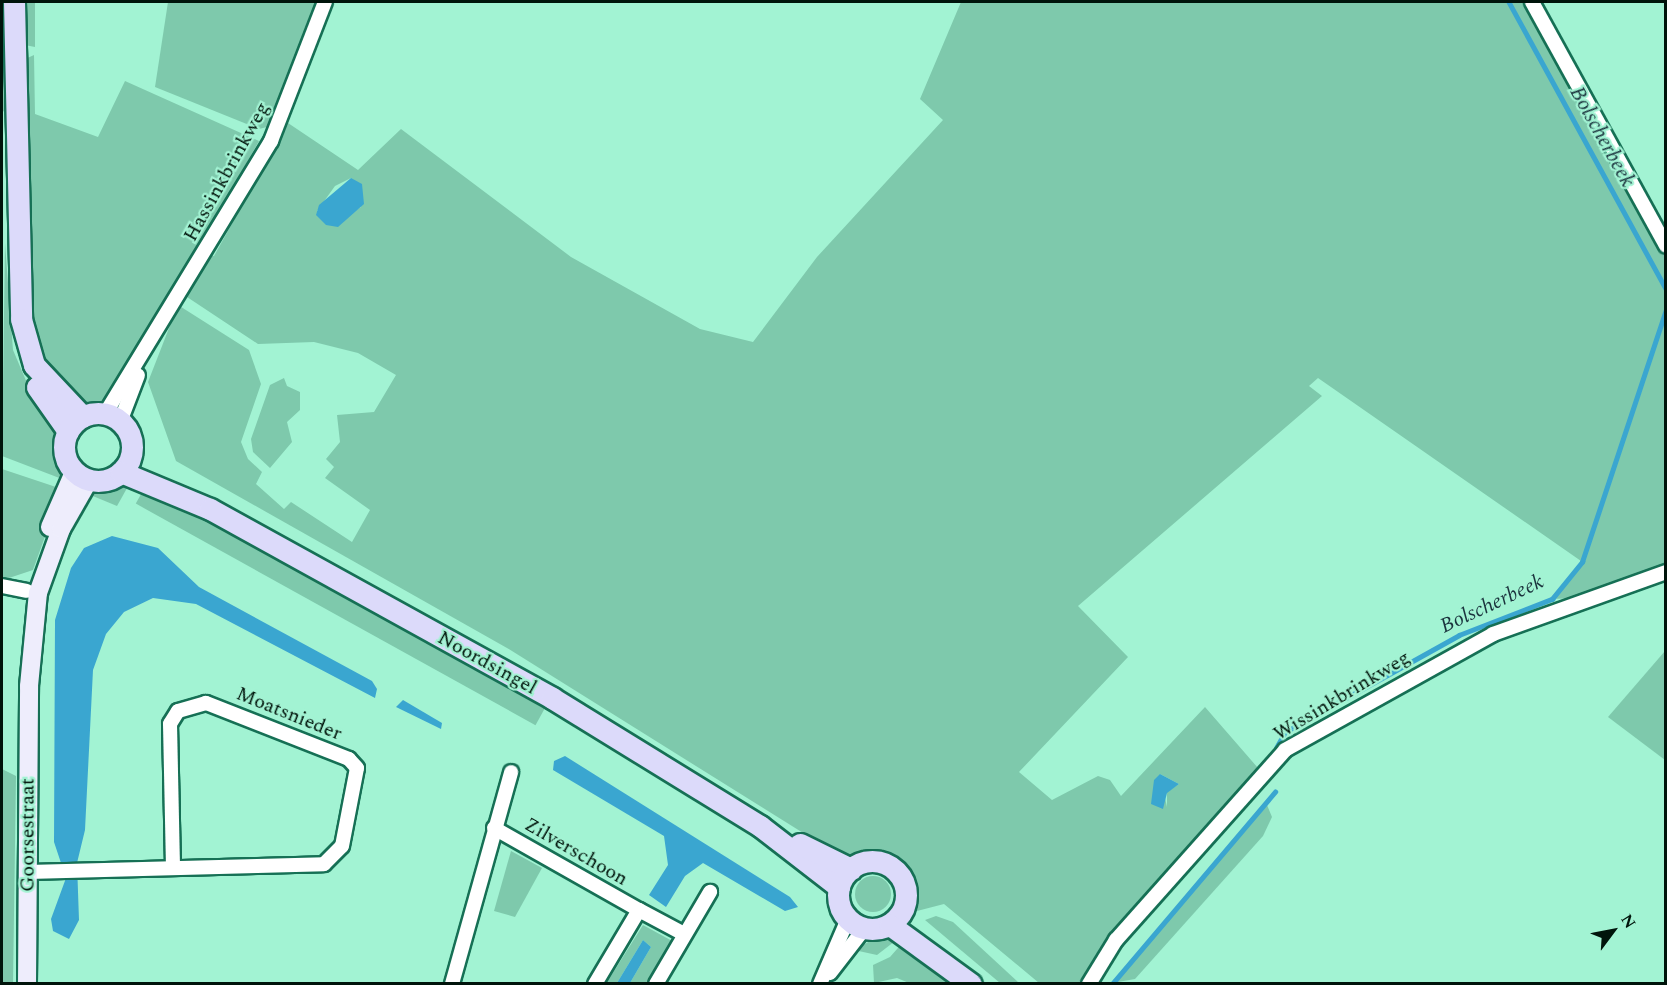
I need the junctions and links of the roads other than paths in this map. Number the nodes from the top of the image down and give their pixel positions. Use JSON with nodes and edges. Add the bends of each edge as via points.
{"nodes":[{"id":1,"x":14,"y":2,"type":"edge"},
{"id":2,"x":325,"y":2,"type":"edge"},
{"id":3,"x":1532,"y":2,"type":"edge"},
{"id":4,"x":1665,"y":246,"type":"edge"},
{"id":5,"x":112,"y":418,"type":"junction"},
{"id":6,"x":76,"y":424,"type":"junction"},
{"id":7,"x":126,"y":463,"type":"junction"},
{"id":8,"x":82,"y":476,"type":"junction"},
{"id":9,"x":1665,"y":572,"type":"edge"},
{"id":10,"x":2,"y":586,"type":"edge"},
{"id":11,"x":32,"y":592,"type":"junction"},
{"id":12,"x":511,"y":772,"type":"dead end"},
{"id":13,"x":760,"y":826,"type":"junction"},
{"id":14,"x":494,"y":828,"type":"junction"},
{"id":15,"x":173,"y":867,"type":"junction"},
{"id":16,"x":851,"y":869,"type":"junction"},
{"id":17,"x":28,"y":872,"type":"junction"},
{"id":18,"x":839,"y":887,"type":"junction"},
{"id":19,"x":710,"y":892,"type":"dead end"},
{"id":20,"x":904,"y":909,"type":"junction"},
{"id":21,"x":639,"y":910,"type":"junction"},
{"id":22,"x":856,"y":924,"type":"junction"},
{"id":23,"x":890,"y":925,"type":"junction"},
{"id":24,"x":684,"y":934,"type":"junction"},
{"id":25,"x":971,"y":983,"type":"edge"},
{"id":26,"x":27,"y":984,"type":"edge"},
{"id":27,"x":452,"y":984,"type":"edge"},
{"id":28,"x":595,"y":984,"type":"edge"},
{"id":29,"x":656,"y":984,"type":"edge"},
{"id":30,"x":820,"y":984,"type":"edge"},
{"id":31,"x":1089,"y":984,"type":"edge"}],
"edges":[{"from":1,"to":6,"type":"main road","via":[[21,319],[34,364]]},
{"from":2,"to":5,"type":"street","name":"Hassinkbrinkweg","via":[[272,141],[146,353]]},
{"from":3,"to":4,"type":"street"},
{"from":5,"to":6,"type":"main road"},
{"from":5,"to":7,"type":"main road","via":[[131,440]]},
{"from":6,"to":8,"type":"main road","via":[[64,452]]},
{"from":7,"to":8,"type":"main road"},
{"from":7,"to":13,"type":"main road","name":"Noordsingel","via":[[552,699]]},
{"from":8,"to":11,"type":"main road","name":"Goorsestraat"},
{"from":9,"to":31,"type":"street","name":"Wissinkbrinkweg","via":[[1493,634],[1285,750],[1116,940]]},
{"from":10,"to":11,"type":"street"},
{"from":11,"to":17,"type":"main road","name":"Goorsestraat"},
{"from":12,"to":14,"type":"street","name":"Zilverschoon"},
{"from":13,"to":16,"type":"main road","name":"Noordsingel"},
{"from":13,"to":18,"type":"main road","name":"Noordsingel"},
{"from":14,"to":21,"type":"street","name":"Zilverschoon"},
{"from":14,"to":27,"type":"street","name":"Zilverschoon"},
{"from":15,"to":15,"type":"street","name":"Moatsnieder","via":[[324,864],[342,846],[357,768],[349,759],[206,703],[178,711],[170,724]]},
{"from":15,"to":17,"type":"street","name":"Moatsnieder"},
{"from":16,"to":18,"type":"main road"},
{"from":16,"to":20,"type":"main road","via":[[874,861],[893,868],[905,883]]},
{"from":17,"to":26,"type":"main road","name":"Goorsestraat"},
{"from":18,"to":22,"type":"main road"},
{"from":19,"to":24,"type":"street"},
{"from":20,"to":23,"type":"main road"},
{"from":20,"to":25,"type":"main road"},
{"from":21,"to":24,"type":"street","name":"Zilverschoon"},
{"from":21,"to":28,"type":"street"},
{"from":22,"to":23,"type":"main road"},
{"from":22,"to":30,"type":"street"},
{"from":23,"to":25,"type":"main road"},
{"from":24,"to":29,"type":"street"}]}
